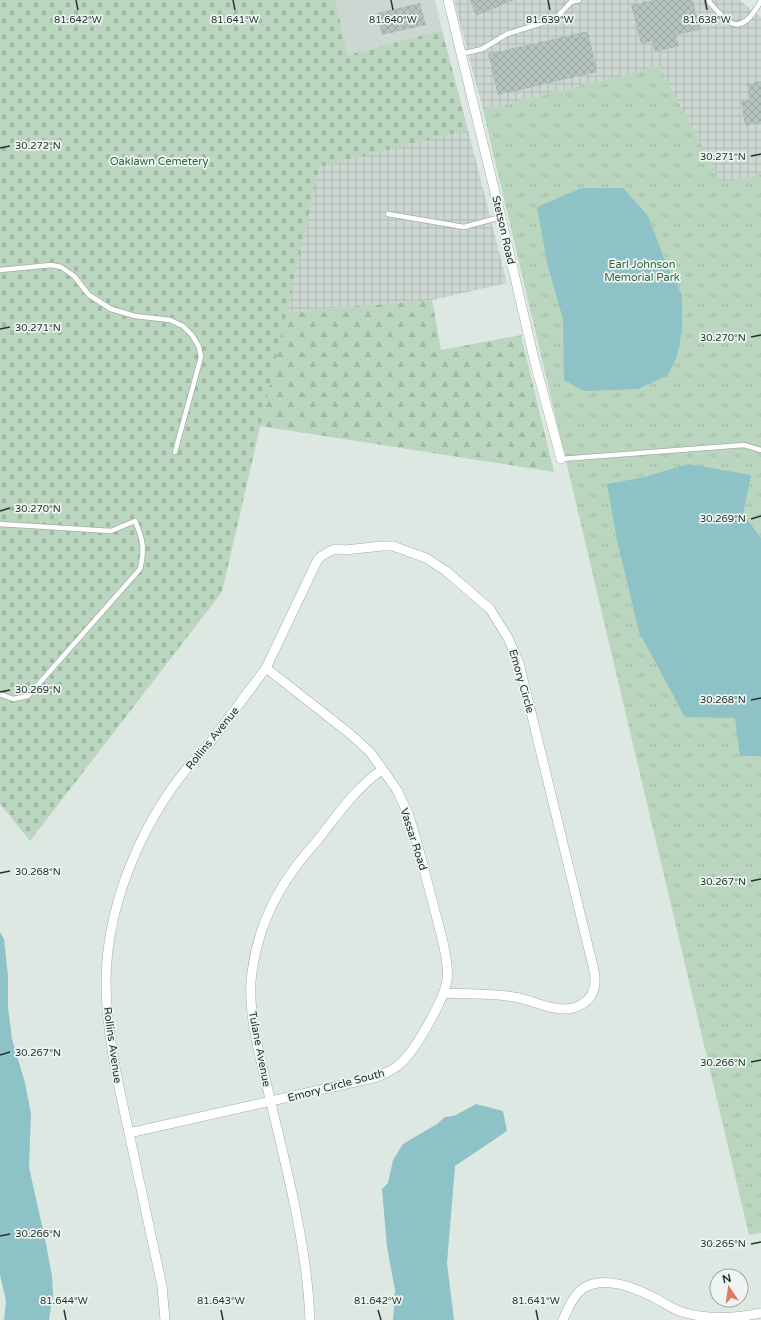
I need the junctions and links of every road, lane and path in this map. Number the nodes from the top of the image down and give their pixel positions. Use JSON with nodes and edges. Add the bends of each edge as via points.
{"nodes":[{"id":1,"x":448,"y":0,"type":"edge"},
{"id":2,"x":579,"y":0,"type":"edge"},
{"id":3,"x":709,"y":0,"type":"edge"},
{"id":4,"x":761,"y":1,"type":"edge"},
{"id":5,"x":461,"y":54,"type":"junction"},
{"id":6,"x":388,"y":214,"type":"dead end"},
{"id":7,"x":501,"y":217,"type":"junction"},
{"id":8,"x":0,"y":270,"type":"edge"},
{"id":9,"x":761,"y":450,"type":"edge"},
{"id":10,"x":175,"y":452,"type":"dead end"},
{"id":11,"x":561,"y":459,"type":"joint"},
{"id":12,"x":0,"y":524,"type":"edge"},
{"id":13,"x":266,"y":668,"type":"junction"},
{"id":14,"x":0,"y":694,"type":"edge"},
{"id":15,"x":382,"y":770,"type":"junction"},
{"id":16,"x":442,"y":993,"type":"junction"},
{"id":17,"x":271,"y":1102,"type":"junction"},
{"id":18,"x":129,"y":1133,"type":"junction"},
{"id":19,"x":761,"y":1313,"type":"edge"},
{"id":20,"x":165,"y":1320,"type":"edge"},
{"id":21,"x":310,"y":1320,"type":"edge"},
{"id":22,"x":563,"y":1320,"type":"edge"}],
"edges":[{"from":1,"to":5,"type":"street","name":"Stetson Road"},
{"from":2,"to":5,"type":"lane","via":[[571,2],[555,19],[507,34],[482,49]]},
{"from":3,"to":4,"type":"lane","via":[[732,25],[738,25],[748,19]]},
{"from":5,"to":7,"type":"street","name":"Stetson Road"},
{"from":6,"to":7,"type":"lane","via":[[464,227]]},
{"from":7,"to":11,"type":"street","name":"Stetson Road","via":[[534,359]]},
{"from":8,"to":10,"type":"lane","via":[[51,265],[61,267],[74,276],[89,295],[111,309],[135,316],[170,320],[184,326],[199,347],[201,357]]},
{"from":9,"to":11,"type":"lane","via":[[744,445]]},
{"from":12,"to":14,"type":"lane","via":[[111,531],[134,521],[142,538],[143,555],[140,569],[28,696],[13,699]]},
{"from":13,"to":15,"type":"street","name":"Vassar Road","via":[[370,752]]},
{"from":13,"to":16,"type":"street","name":"Emory Circle","via":[[317,561],[330,551],[393,546],[426,558],[446,571],[490,609],[508,638],[519,663],[595,980],[592,994],[586,1002],[573,1009],[550,1007],[514,997]]},
{"from":13,"to":18,"type":"street","name":"Rollins Avenue","via":[[159,808],[130,863],[117,906],[111,930],[106,1007]]},
{"from":15,"to":16,"type":"street","name":"Vassar Road","via":[[397,790],[409,816],[418,846],[445,950],[448,979]]},
{"from":15,"to":17,"type":"street","name":"Tulane Avenue","via":[[352,796],[294,869],[278,893],[260,934],[252,973],[252,1000],[259,1056]]},
{"from":16,"to":17,"type":"street","name":"Emory Circle South","via":[[416,1045],[395,1069],[377,1077]]},
{"from":17,"to":18,"type":"street","name":"Emory Circle South"},
{"from":17,"to":21,"type":"street","name":"Tulane Avenue","via":[[301,1242]]},
{"from":18,"to":20,"type":"street","name":"Rollins Avenue","via":[[162,1286]]},
{"from":19,"to":22,"type":"street","via":[[725,1319],[703,1317],[682,1312],[620,1284],[603,1283],[582,1289]]}]}
